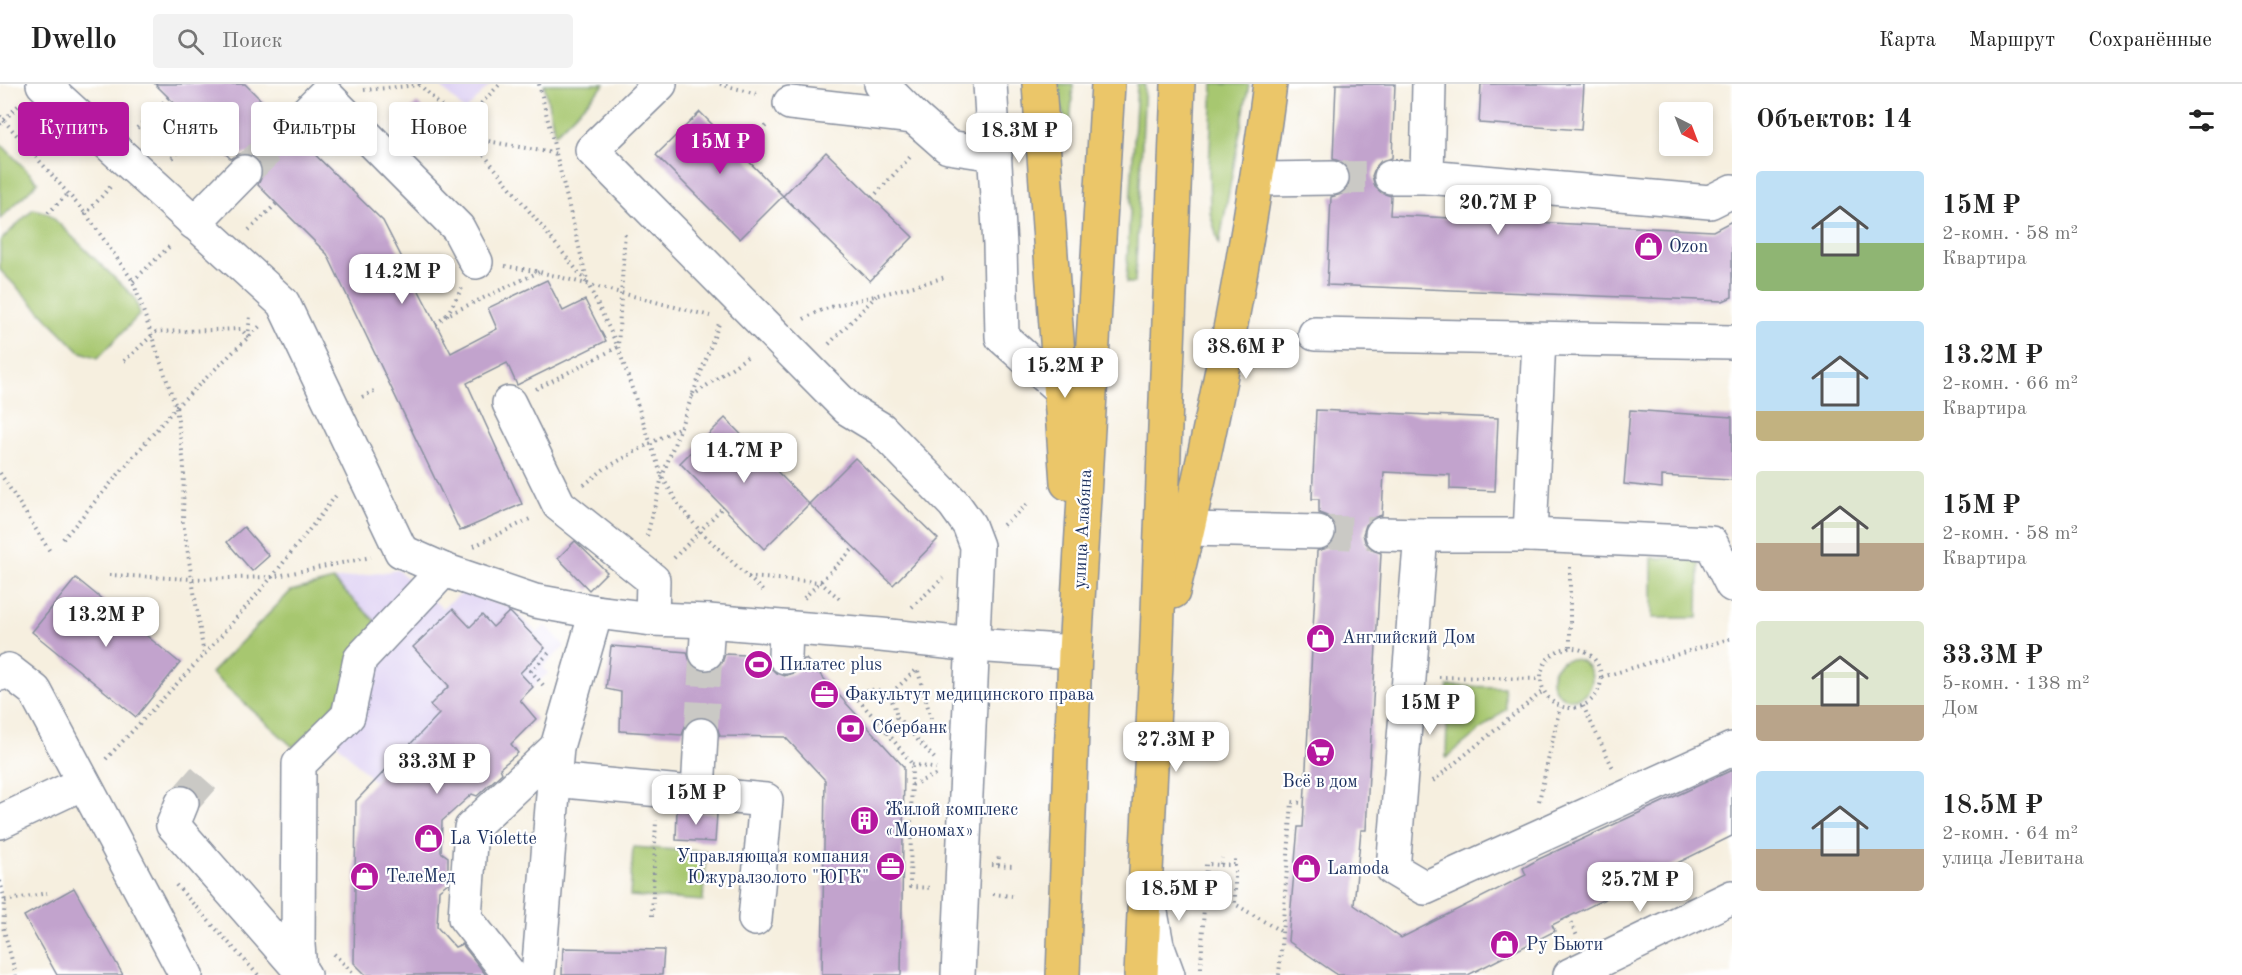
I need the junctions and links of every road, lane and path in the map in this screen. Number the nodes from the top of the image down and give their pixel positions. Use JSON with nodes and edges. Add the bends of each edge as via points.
{"nodes":[{"id":1,"x":43,"y":84,"type":"edge"},
{"id":2,"x":420,"y":84,"type":"edge"},
{"id":3,"x":500,"y":84,"type":"edge"},
{"id":4,"x":539,"y":84,"type":"edge"},
{"id":5,"x":660,"y":84,"type":"edge"},
{"id":6,"x":720,"y":84,"type":"edge"},
{"id":7,"x":881,"y":84,"type":"edge"},
{"id":8,"x":990,"y":84,"type":"edge"},
{"id":9,"x":1039,"y":84,"type":"edge"},
{"id":10,"x":1108,"y":84,"type":"edge"},
{"id":11,"x":1178,"y":84,"type":"edge"},
{"id":12,"x":1270,"y":84,"type":"edge"},
{"id":13,"x":1429,"y":84,"type":"edge"},
{"id":14,"x":320,"y":89,"type":"edge"},
{"id":15,"x":169,"y":98,"type":"dead end"},
{"id":16,"x":310,"y":102,"type":"tunnel mouth"},
{"id":17,"x":438,"y":102,"type":"edge"},
{"id":18,"x":482,"y":102,"type":"edge"},
{"id":19,"x":790,"y":103,"type":"junction"},
{"id":20,"x":0,"y":116,"type":"edge"},
{"id":21,"x":923,"y":125,"type":"junction"},
{"id":22,"x":488,"y":141,"type":"edge"},
{"id":23,"x":738,"y":151,"type":"dead end"},
{"id":24,"x":556,"y":154,"type":"junction"},
{"id":25,"x":995,"y":154,"type":"junction"},
{"id":26,"x":149,"y":156,"type":"edge"},
{"id":27,"x":485,"y":156,"type":"edge"},
{"id":28,"x":604,"y":163,"type":"junction"},
{"id":29,"x":131,"y":165,"type":"junction"},
{"id":30,"x":244,"y":172,"type":"tunnel mouth"},
{"id":31,"x":1391,"y":177,"type":"tunnel mouth"},
{"id":32,"x":1426,"y":177,"type":"junction"},
{"id":33,"x":1332,"y":178,"type":"tunnel mouth"},
{"id":34,"x":1258,"y":179,"type":"junction"},
{"id":35,"x":627,"y":186,"type":"junction"},
{"id":36,"x":1732,"y":191,"type":"edge"},
{"id":37,"x":69,"y":194,"type":"junction"},
{"id":38,"x":872,"y":198,"type":"dead end"},
{"id":39,"x":48,"y":213,"type":"dead end"},
{"id":40,"x":86,"y":214,"type":"junction"},
{"id":41,"x":194,"y":223,"type":"junction"},
{"id":42,"x":477,"y":262,"type":"joint"},
{"id":43,"x":540,"y":272,"type":"junction"},
{"id":44,"x":946,"y":277,"type":"dead end"},
{"id":45,"x":133,"y":281,"type":"junction"},
{"id":46,"x":588,"y":284,"type":"junction"},
{"id":47,"x":622,"y":293,"type":"junction"},
{"id":48,"x":877,"y":296,"type":"junction"},
{"id":49,"x":284,"y":303,"type":"junction"},
{"id":50,"x":735,"y":308,"type":"junction"},
{"id":51,"x":436,"y":324,"type":"dead end"},
{"id":52,"x":1315,"y":334,"type":"dead end"},
{"id":53,"x":152,"y":335,"type":"junction"},
{"id":54,"x":776,"y":336,"type":"junction"},
{"id":55,"x":248,"y":337,"type":"junction"},
{"id":56,"x":1539,"y":339,"type":"junction"},
{"id":57,"x":1732,"y":342,"type":"edge"},
{"id":58,"x":618,"y":347,"type":"junction"},
{"id":59,"x":124,"y":361,"type":"dead end"},
{"id":60,"x":806,"y":367,"type":"junction"},
{"id":61,"x":1061,"y":390,"type":"junction"},
{"id":62,"x":691,"y":397,"type":"junction"},
{"id":63,"x":509,"y":403,"type":"joint"},
{"id":64,"x":176,"y":407,"type":"junction"},
{"id":65,"x":680,"y":427,"type":"junction"},
{"id":66,"x":650,"y":442,"type":"junction"},
{"id":67,"x":361,"y":465,"type":"junction"},
{"id":68,"x":604,"y":469,"type":"dead end"},
{"id":69,"x":0,"y":473,"type":"edge"},
{"id":70,"x":662,"y":477,"type":"junction"},
{"id":71,"x":559,"y":505,"type":"junction"},
{"id":72,"x":723,"y":507,"type":"dead end"},
{"id":73,"x":1188,"y":529,"type":"junction"},
{"id":74,"x":700,"y":531,"type":"junction"},
{"id":75,"x":1318,"y":532,"type":"tunnel mouth"},
{"id":76,"x":1382,"y":534,"type":"tunnel mouth"},
{"id":77,"x":1421,"y":536,"type":"junction"},
{"id":78,"x":1530,"y":536,"type":"junction"},
{"id":79,"x":1570,"y":537,"type":"junction"},
{"id":80,"x":63,"y":539,"type":"dead end"},
{"id":81,"x":854,"y":548,"type":"dead end"},
{"id":82,"x":401,"y":551,"type":"junction"},
{"id":83,"x":51,"y":553,"type":"dead end"},
{"id":84,"x":444,"y":570,"type":"junction"},
{"id":85,"x":109,"y":575,"type":"dead end"},
{"id":86,"x":646,"y":575,"type":"junction"},
{"id":87,"x":272,"y":577,"type":"junction"},
{"id":88,"x":748,"y":577,"type":"junction"},
{"id":89,"x":192,"y":579,"type":"junction"},
{"id":90,"x":820,"y":582,"type":"junction"},
{"id":91,"x":1732,"y":585,"type":"edge"},
{"id":92,"x":596,"y":612,"type":"junction"},
{"id":93,"x":652,"y":619,"type":"junction"},
{"id":94,"x":708,"y":621,"type":"junction"},
{"id":95,"x":786,"y":633,"type":"junction"},
{"id":96,"x":1732,"y":638,"type":"edge"},
{"id":97,"x":974,"y":645,"type":"junction"},
{"id":98,"x":1570,"y":647,"type":"junction"},
{"id":99,"x":1075,"y":652,"type":"junction"},
{"id":100,"x":706,"y":653,"type":"tunnel mouth"},
{"id":101,"x":204,"y":655,"type":"junction"},
{"id":102,"x":1156,"y":663,"type":"junction"},
{"id":103,"x":917,"y":669,"type":"dead end"},
{"id":104,"x":0,"y":674,"type":"edge"},
{"id":105,"x":1409,"y":676,"type":"junction"},
{"id":106,"x":1602,"y":677,"type":"junction"},
{"id":107,"x":1540,"y":679,"type":"junction"},
{"id":108,"x":1543,"y":691,"type":"junction"},
{"id":109,"x":889,"y":695,"type":"junction"},
{"id":110,"x":1583,"y":706,"type":"junction"},
{"id":111,"x":1560,"y":707,"type":"junction"},
{"id":112,"x":897,"y":717,"type":"junction"},
{"id":113,"x":887,"y":732,"type":"junction"},
{"id":114,"x":702,"y":735,"type":"tunnel mouth"},
{"id":115,"x":557,"y":747,"type":"junction"},
{"id":116,"x":1732,"y":749,"type":"edge"},
{"id":117,"x":939,"y":763,"type":"dead end"},
{"id":118,"x":912,"y":764,"type":"junction"},
{"id":119,"x":554,"y":780,"type":"junction"},
{"id":120,"x":82,"y":783,"type":"junction"},
{"id":121,"x":912,"y":785,"type":"junction"},
{"id":122,"x":658,"y":789,"type":"junction"},
{"id":123,"x":698,"y":793,"type":"junction"},
{"id":124,"x":1627,"y":797,"type":"junction"},
{"id":125,"x":182,"y":802,"type":"tunnel mouth"},
{"id":126,"x":1304,"y":803,"type":"dead end"},
{"id":127,"x":1398,"y":810,"type":"junction"},
{"id":128,"x":0,"y":822,"type":"edge"},
{"id":129,"x":1530,"y":840,"type":"junction"},
{"id":130,"x":999,"y":854,"type":"dead end"},
{"id":131,"x":1222,"y":858,"type":"dead end"},
{"id":132,"x":1235,"y":859,"type":"dead end"},
{"id":133,"x":998,"y":865,"type":"dead end"},
{"id":134,"x":1221,"y":865,"type":"junction"},
{"id":135,"x":1235,"y":866,"type":"junction"},
{"id":136,"x":0,"y":881,"type":"edge"},
{"id":137,"x":1146,"y":881,"type":"junction"},
{"id":138,"x":940,"y":888,"type":"dead end"},
{"id":139,"x":47,"y":893,"type":"dead end"},
{"id":140,"x":1732,"y":897,"type":"edge"},
{"id":141,"x":5,"y":901,"type":"junction"},
{"id":142,"x":652,"y":916,"type":"dead end"},
{"id":143,"x":1568,"y":917,"type":"dead end"},
{"id":144,"x":755,"y":919,"type":"dead end"},
{"id":145,"x":3,"y":927,"type":"junction"},
{"id":146,"x":1282,"y":932,"type":"junction"},
{"id":147,"x":0,"y":934,"type":"edge"},
{"id":148,"x":1581,"y":944,"type":"dead end"},
{"id":149,"x":334,"y":954,"type":"dead end"},
{"id":150,"x":302,"y":972,"type":"edge"},
{"id":151,"x":16,"y":975,"type":"edge"},
{"id":152,"x":186,"y":975,"type":"edge"},
{"id":153,"x":355,"y":975,"type":"edge"},
{"id":154,"x":510,"y":975,"type":"edge"},
{"id":155,"x":538,"y":975,"type":"edge"},
{"id":156,"x":958,"y":975,"type":"edge"},
{"id":157,"x":1064,"y":975,"type":"edge"},
{"id":158,"x":1141,"y":975,"type":"edge"},
{"id":159,"x":1168,"y":975,"type":"edge"},
{"id":160,"x":1200,"y":975,"type":"edge"},
{"id":161,"x":1279,"y":975,"type":"edge"},
{"id":162,"x":1570,"y":975,"type":"edge"}],
"edges":[{"from":1,"to":29,"type":"street"},
{"from":2,"to":14,"type":"path"},
{"from":2,"to":17,"type":"path"},
{"from":3,"to":18,"type":"path"},
{"from":4,"to":24,"type":"path"},
{"from":5,"to":28,"type":"street","via":[[592,150]]},
{"from":6,"to":19,"type":"path"},
{"from":7,"to":21,"type":"street"},
{"from":8,"to":25,"type":"street"},
{"from":9,"to":61,"type":"main road"},
{"from":10,"to":99,"type":"main road","name":"улица Алабяна"},
{"from":11,"to":102,"type":"main road"},
{"from":12,"to":34,"type":"main road"},
{"from":13,"to":32,"type":"street"},
{"from":14,"to":16,"type":"street"},
{"from":14,"to":42,"type":"street","via":[[458,228]]},
{"from":15,"to":29,"type":"path"},
{"from":19,"to":21,"type":"street"},
{"from":19,"to":23,"type":"path"},
{"from":20,"to":37,"type":"path"},
{"from":21,"to":25,"type":"street","via":[[948,147]]},
{"from":21,"to":38,"type":"path"},
{"from":22,"to":24,"type":"path"},
{"from":24,"to":28,"type":"path"},
{"from":24,"to":46,"type":"path"},
{"from":25,"to":61,"type":"street","via":[[1002,336]]},
{"from":26,"to":29,"type":"path"},
{"from":27,"to":46,"type":"path"},
{"from":28,"to":35,"type":"street"},
{"from":29,"to":40,"type":"path"},
{"from":29,"to":41,"type":"street"},
{"from":30,"to":41,"type":"street"},
{"from":31,"to":32,"type":"street"},
{"from":32,"to":36,"type":"street","via":[[1710,202]]},
{"from":33,"to":34,"type":"street"},
{"from":34,"to":73,"type":"main road"},
{"from":35,"to":47,"type":"path"},
{"from":35,"to":50,"type":"street"},
{"from":37,"to":39,"type":"path"},
{"from":37,"to":40,"type":"path"},
{"from":40,"to":45,"type":"path"},
{"from":41,"to":45,"type":"path"},
{"from":41,"to":49,"type":"street"},
{"from":42,"to":43,"type":"path"},
{"from":43,"to":46,"type":"path"},
{"from":43,"to":51,"type":"path","via":[[447,315]]},
{"from":44,"to":48,"type":"path"},
{"from":45,"to":53,"type":"path"},
{"from":46,"to":47,"type":"path"},
{"from":46,"to":58,"type":"path"},
{"from":47,"to":50,"type":"path"},
{"from":47,"to":58,"type":"path"},
{"from":48,"to":54,"type":"path","via":[[846,301],[816,312]]},
{"from":48,"to":60,"type":"path"},
{"from":49,"to":55,"type":"path"},
{"from":49,"to":67,"type":"street"},
{"from":50,"to":54,"type":"street"},
{"from":50,"to":62,"type":"path"},
{"from":52,"to":56,"type":"street"},
{"from":53,"to":55,"type":"path","via":[[241,329]]},
{"from":53,"to":59,"type":"path"},
{"from":53,"to":64,"type":"path"},
{"from":54,"to":60,"type":"street"},
{"from":54,"to":62,"type":"path"},
{"from":55,"to":64,"type":"path"},
{"from":56,"to":57,"type":"street"},
{"from":56,"to":78,"type":"street"},
{"from":58,"to":63,"type":"path"},
{"from":58,"to":66,"type":"path"},
{"from":60,"to":97,"type":"street","via":[[848,409],[881,429],[954,504],[969,525],[977,546]]},
{"from":61,"to":99,"type":"main road"},
{"from":62,"to":65,"type":"path"},
{"from":63,"to":71,"type":"street"},
{"from":64,"to":80,"type":"path"},
{"from":64,"to":89,"type":"path","via":[[184,465],[183,522]]},
{"from":65,"to":66,"type":"path"},
{"from":65,"to":70,"type":"path"},
{"from":66,"to":68,"type":"path"},
{"from":66,"to":70,"type":"path"},
{"from":67,"to":82,"type":"street"},
{"from":67,"to":87,"type":"path"},
{"from":69,"to":83,"type":"path"},
{"from":70,"to":74,"type":"path"},
{"from":70,"to":86,"type":"path"},
{"from":71,"to":84,"type":"path","via":[[476,545]]},
{"from":71,"to":86,"type":"street"},
{"from":72,"to":74,"type":"path"},
{"from":73,"to":75,"type":"street"},
{"from":73,"to":102,"type":"main road"},
{"from":74,"to":86,"type":"path"},
{"from":74,"to":88,"type":"path"},
{"from":76,"to":77,"type":"street"},
{"from":77,"to":78,"type":"street"},
{"from":77,"to":105,"type":"street"},
{"from":78,"to":79,"type":"street"},
{"from":79,"to":91,"type":"street","via":[[1711,543]]},
{"from":79,"to":98,"type":"path"},
{"from":81,"to":90,"type":"path"},
{"from":82,"to":84,"type":"street"},
{"from":82,"to":87,"type":"path"},
{"from":84,"to":92,"type":"street","via":[[535,601]]},
{"from":84,"to":150,"type":"street","via":[[360,659],[348,716],[299,764],[298,945]]},
{"from":85,"to":89,"type":"path"},
{"from":86,"to":93,"type":"street"},
{"from":87,"to":89,"type":"path"},
{"from":87,"to":101,"type":"path"},
{"from":88,"to":90,"type":"path"},
{"from":88,"to":95,"type":"path"},
{"from":89,"to":101,"type":"path"},
{"from":90,"to":95,"type":"path"},
{"from":92,"to":93,"type":"street"},
{"from":92,"to":115,"type":"street"},
{"from":93,"to":94,"type":"street"},
{"from":94,"to":95,"type":"street"},
{"from":94,"to":100,"type":"street"},
{"from":95,"to":97,"type":"street"},
{"from":96,"to":106,"type":"path"},
{"from":97,"to":99,"type":"street"},
{"from":97,"to":156,"type":"street"},
{"from":98,"to":106,"type":"path","via":[[1592,656]]},
{"from":98,"to":107,"type":"path","via":[[1549,657]]},
{"from":99,"to":157,"type":"main road","name":"улица Алабяна"},
{"from":101,"to":120,"type":"path"},
{"from":102,"to":137,"type":"main road"},
{"from":103,"to":109,"type":"path"},
{"from":104,"to":120,"type":"street","via":[[8,670],[35,691]]},
{"from":105,"to":107,"type":"path"},
{"from":105,"to":127,"type":"street"},
{"from":106,"to":110,"type":"path","via":[[1600,689]]},
{"from":107,"to":108,"type":"path"},
{"from":108,"to":111,"type":"path"},
{"from":108,"to":127,"type":"path"},
{"from":109,"to":112,"type":"path"},
{"from":109,"to":113,"type":"path","via":[[880,689],[869,689],[855,696]]},
{"from":110,"to":111,"type":"path"},
{"from":110,"to":124,"type":"path"},
{"from":111,"to":129,"type":"path"},
{"from":112,"to":113,"type":"path"},
{"from":112,"to":117,"type":"path"},
{"from":113,"to":118,"type":"path"},
{"from":114,"to":123,"type":"street"},
{"from":115,"to":119,"type":"street"},
{"from":115,"to":154,"type":"street","via":[[471,828],[465,918]]},
{"from":116,"to":124,"type":"street"},
{"from":118,"to":121,"type":"path"},
{"from":118,"to":121,"type":"path","via":[[946,770]]},
{"from":119,"to":122,"type":"street"},
{"from":119,"to":155,"type":"street"},
{"from":120,"to":128,"type":"street"},
{"from":120,"to":152,"type":"street"},
{"from":121,"to":138,"type":"path","via":[[910,887]]},
{"from":122,"to":123,"type":"street"},
{"from":122,"to":142,"type":"path"},
{"from":123,"to":144,"type":"street","via":[[766,800]]},
{"from":124,"to":129,"type":"street"},
{"from":125,"to":150,"type":"street","via":[[173,825]]},
{"from":126,"to":146,"type":"path","via":[[1292,802]]},
{"from":127,"to":129,"type":"street","via":[[1393,869],[1425,888]]},
{"from":130,"to":133,"type":"path"},
{"from":131,"to":134,"type":"path"},
{"from":132,"to":135,"type":"path"},
{"from":134,"to":135,"type":"path"},
{"from":134,"to":160,"type":"path","via":[[1206,864]]},
{"from":135,"to":146,"type":"path","via":[[1235,904]]},
{"from":136,"to":141,"type":"path"},
{"from":137,"to":158,"type":"main road"},
{"from":137,"to":159,"type":"street","via":[[1157,945]]},
{"from":139,"to":141,"type":"path"},
{"from":140,"to":162,"type":"street"},
{"from":141,"to":145,"type":"path"},
{"from":143,"to":148,"type":"path"},
{"from":145,"to":147,"type":"path"},
{"from":145,"to":151,"type":"path"},
{"from":146,"to":161,"type":"path"},
{"from":149,"to":153,"type":"path"}]}
